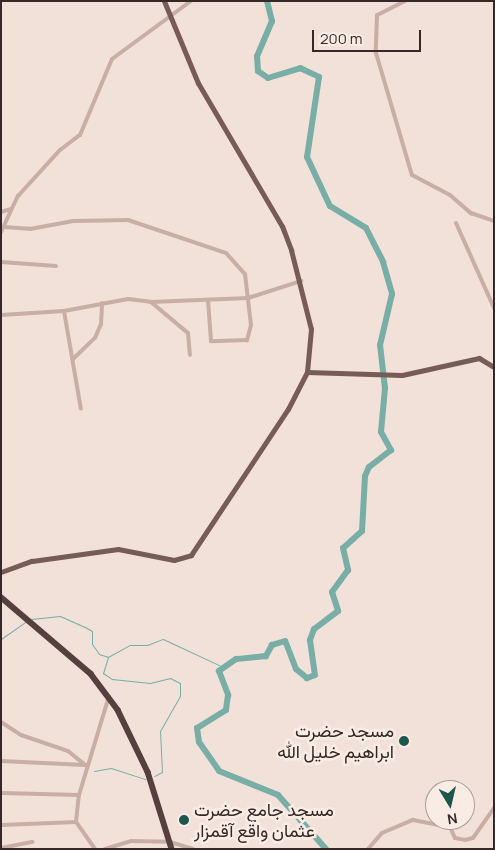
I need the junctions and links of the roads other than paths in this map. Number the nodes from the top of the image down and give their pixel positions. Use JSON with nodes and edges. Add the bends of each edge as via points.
{"nodes":[{"id":1,"x":164,"y":1,"type":"edge"},
{"id":2,"x":191,"y":1,"type":"edge"},
{"id":3,"x":404,"y":1,"type":"edge"},
{"id":4,"x":171,"y":17,"type":"junction"},
{"id":5,"x":11,"y":209,"type":"junction"},
{"id":6,"x":1,"y":212,"type":"edge"},
{"id":7,"x":494,"y":221,"type":"edge"},
{"id":8,"x":456,"y":224,"type":"dead end"},
{"id":9,"x":4,"y":227,"type":"junction"},
{"id":10,"x":1,"y":232,"type":"edge"},
{"id":11,"x":1,"y":262,"type":"edge"},
{"id":12,"x":56,"y":266,"type":"dead end"},
{"id":13,"x":301,"y":281,"type":"junction"},
{"id":14,"x":248,"y":298,"type":"junction"},
{"id":15,"x":208,"y":300,"type":"junction"},
{"id":16,"x":151,"y":302,"type":"junction"},
{"id":17,"x":102,"y":303,"type":"junction"},
{"id":18,"x":494,"y":308,"type":"edge"},
{"id":19,"x":64,"y":311,"type":"junction"},
{"id":20,"x":1,"y":315,"type":"edge"},
{"id":21,"x":190,"y":355,"type":"dead end"},
{"id":22,"x":74,"y":359,"type":"junction"},
{"id":23,"x":494,"y":367,"type":"edge"},
{"id":24,"x":306,"y":372,"type":"junction"},
{"id":25,"x":82,"y":409,"type":"dead end"},
{"id":26,"x":1,"y":572,"type":"edge"},
{"id":27,"x":1,"y":597,"type":"edge"},
{"id":28,"x":109,"y":696,"type":"junction"},
{"id":29,"x":1,"y":722,"type":"edge"},
{"id":30,"x":1,"y":762,"type":"edge"},
{"id":31,"x":85,"y":765,"type":"junction"},
{"id":32,"x":1,"y":793,"type":"edge"},
{"id":33,"x":79,"y":795,"type":"junction"},
{"id":34,"x":494,"y":808,"type":"edge"},
{"id":35,"x":76,"y":822,"type":"junction"},
{"id":36,"x":1,"y":824,"type":"edge"},
{"id":37,"x":32,"y":842,"type":"dead end"},
{"id":38,"x":168,"y":842,"type":"junction"},
{"id":39,"x":1,"y":848,"type":"edge"},
{"id":40,"x":15,"y":848,"type":"edge"},
{"id":41,"x":95,"y":849,"type":"edge"},
{"id":42,"x":105,"y":849,"type":"edge"},
{"id":43,"x":167,"y":849,"type":"edge"},
{"id":44,"x":172,"y":849,"type":"edge"},
{"id":45,"x":193,"y":849,"type":"edge"},
{"id":46,"x":368,"y":849,"type":"edge"}],
"edges":[{"from":1,"to":4,"type":"main road"},
{"from":2,"to":4,"type":"street"},
{"from":3,"to":7,"type":"street","via":[[377,15],[376,53],[412,176],[450,195],[471,212]]},
{"from":4,"to":5,"type":"street","via":[[112,59],[80,135],[60,150]]},
{"from":4,"to":13,"type":"main road","via":[[198,83],[282,226]]},
{"from":5,"to":6,"type":"street"},
{"from":5,"to":9,"type":"street"},
{"from":8,"to":18,"type":"street"},
{"from":9,"to":10,"type":"street"},
{"from":9,"to":14,"type":"street","via":[[30,229],[73,221],[128,220],[170,231],[226,253],[239,264]]},
{"from":11,"to":12,"type":"street"},
{"from":13,"to":14,"type":"street"},
{"from":13,"to":24,"type":"main road","via":[[311,329]]},
{"from":14,"to":15,"type":"street"},
{"from":14,"to":15,"type":"street","via":[[251,325],[247,340],[210,341]]},
{"from":15,"to":16,"type":"street"},
{"from":16,"to":17,"type":"street","via":[[128,299]]},
{"from":16,"to":21,"type":"street","via":[[188,333]]},
{"from":17,"to":19,"type":"street"},
{"from":17,"to":22,"type":"street","via":[[101,324],[95,338]]},
{"from":19,"to":20,"type":"street"},
{"from":19,"to":22,"type":"street"},
{"from":22,"to":25,"type":"street"},
{"from":23,"to":24,"type":"main road","via":[[479,358],[402,375]]},
{"from":24,"to":26,"type":"main road","via":[[251,466],[190,555],[174,560],[118,550],[32,561]]},
{"from":27,"to":28,"type":"highway","via":[[34,623]]},
{"from":28,"to":31,"type":"street"},
{"from":28,"to":38,"type":"highway","via":[[133,735]]},
{"from":29,"to":31,"type":"street","via":[[21,735],[68,751]]},
{"from":30,"to":31,"type":"street"},
{"from":31,"to":33,"type":"street"},
{"from":32,"to":33,"type":"street"},
{"from":33,"to":35,"type":"street"},
{"from":34,"to":46,"type":"street","via":[[473,838],[455,838],[450,827],[413,820],[382,833]]},
{"from":35,"to":36,"type":"street"},
{"from":35,"to":41,"type":"street"},
{"from":37,"to":40,"type":"street"},
{"from":38,"to":42,"type":"street","via":[[131,842]]},
{"from":38,"to":43,"type":"street"},
{"from":38,"to":44,"type":"highway"},
{"from":38,"to":45,"type":"street"},
{"from":39,"to":40,"type":"street"}]}
